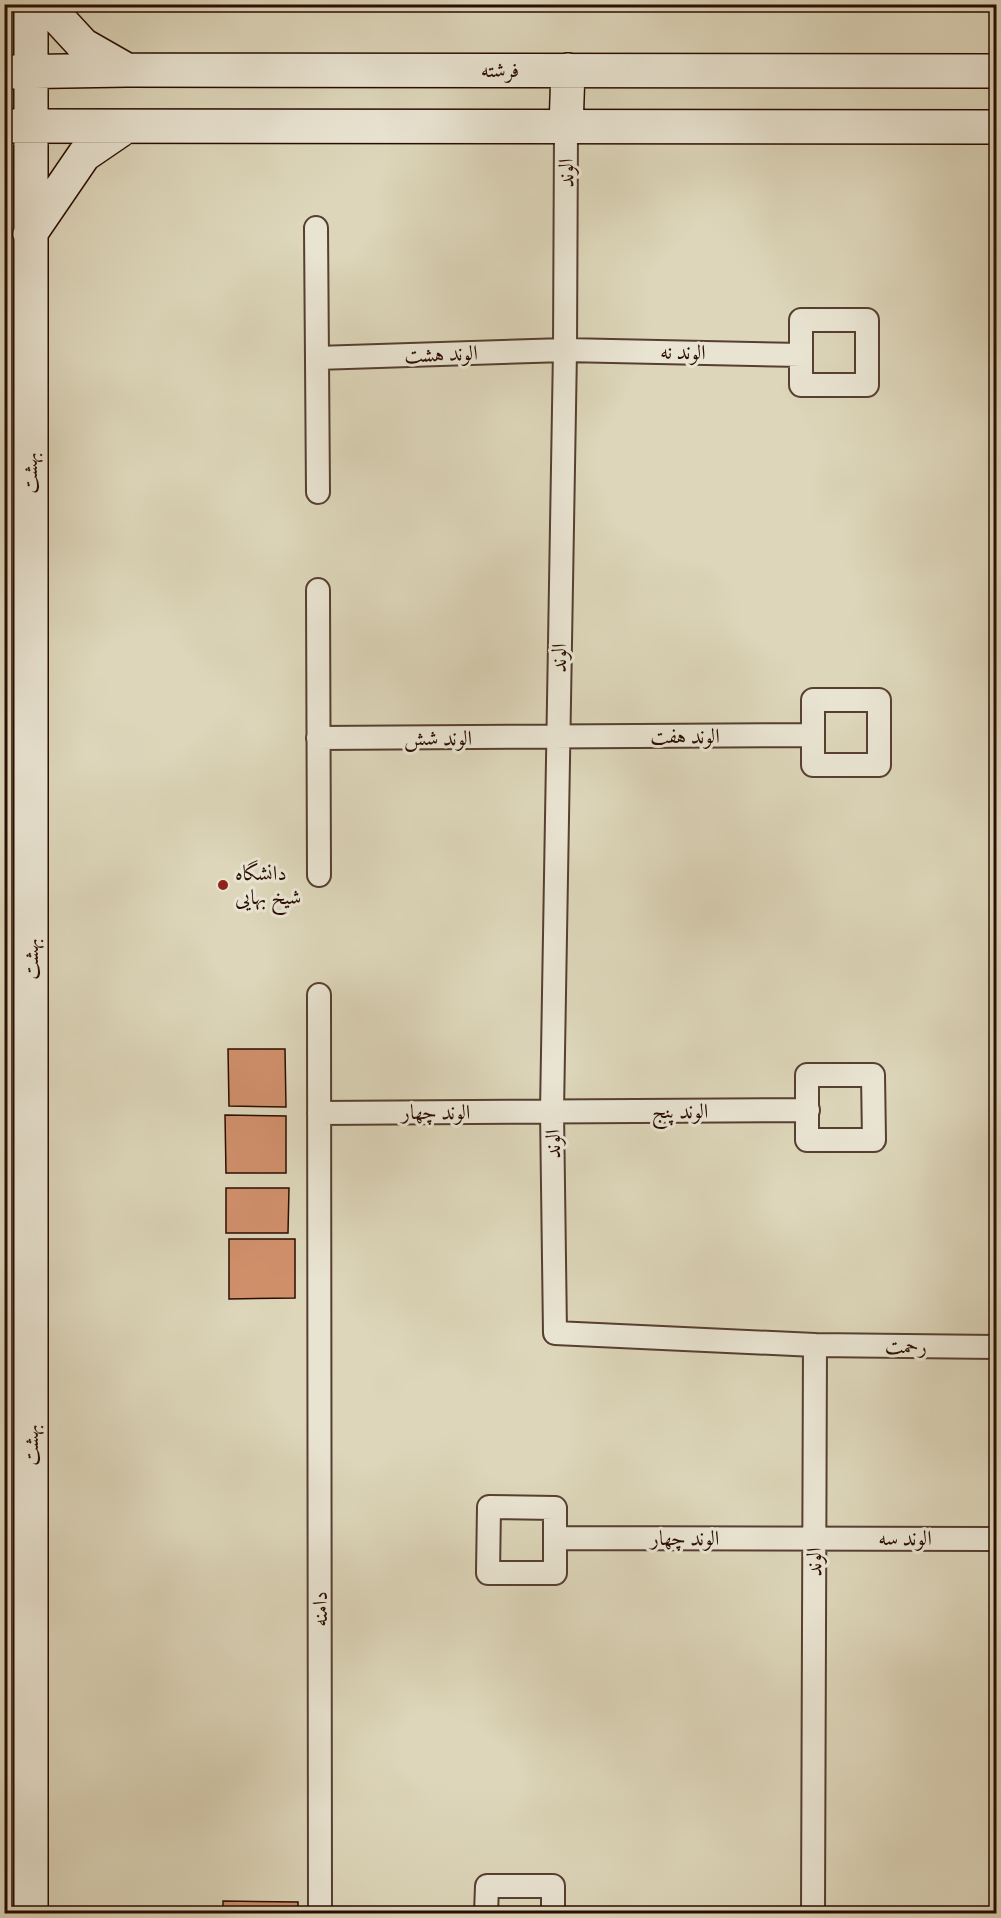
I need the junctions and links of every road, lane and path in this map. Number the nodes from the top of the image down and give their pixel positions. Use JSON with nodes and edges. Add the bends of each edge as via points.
{"nodes":[{"id":1,"x":31,"y":4,"type":"edge"},
{"id":2,"x":49,"y":4,"type":"edge"},
{"id":3,"x":127,"y":70,"type":"junction"},
{"id":4,"x":568,"y":70,"type":"junction"},
{"id":5,"x":996,"y":71,"type":"edge"},
{"id":6,"x":17,"y":72,"type":"edge"},
{"id":7,"x":17,"y":126,"type":"edge"},
{"id":8,"x":125,"y":127,"type":"junction"},
{"id":9,"x":996,"y":127,"type":"edge"},
{"id":10,"x":566,"y":128,"type":"junction"},
{"id":11,"x":316,"y":228,"type":"dead end"},
{"id":12,"x":30,"y":234,"type":"junction"},
{"id":13,"x":565,"y":350,"type":"junction"},
{"id":14,"x":801,"y":355,"type":"dead end"},
{"id":15,"x":317,"y":358,"type":"junction"},
{"id":16,"x":318,"y":492,"type":"dead end"},
{"id":17,"x":318,"y":590,"type":"dead end"},
{"id":18,"x":813,"y":735,"type":"dead end"},
{"id":19,"x":557,"y":737,"type":"junction"},
{"id":20,"x":318,"y":738,"type":"junction"},
{"id":21,"x":319,"y":875,"type":"dead end"},
{"id":22,"x":319,"y":995,"type":"dead end"},
{"id":23,"x":808,"y":1110,"type":"dead end"},
{"id":24,"x":552,"y":1112,"type":"junction"},
{"id":25,"x":319,"y":1113,"type":"junction"},
{"id":26,"x":815,"y":1345,"type":"junction"},
{"id":27,"x":996,"y":1347,"type":"edge"},
{"id":28,"x":555,"y":1538,"type":"dead end"},
{"id":29,"x":814,"y":1538,"type":"junction"},
{"id":30,"x":996,"y":1539,"type":"edge"},
{"id":31,"x":31,"y":1914,"type":"edge"},
{"id":32,"x":320,"y":1914,"type":"edge"},
{"id":33,"x":486,"y":1914,"type":"edge"},
{"id":34,"x":553,"y":1914,"type":"edge"},
{"id":35,"x":813,"y":1914,"type":"edge"}],
"edges":[{"from":1,"to":6,"type":"main road","name":"بهشت"},
{"from":2,"to":3,"type":"main road","via":[[83,45]]},
{"from":3,"to":4,"type":"main road","name":"فرشته"},
{"from":3,"to":6,"type":"main road","name":"فرشته"},
{"from":4,"to":5,"type":"main road","name":"فرشته"},
{"from":4,"to":10,"type":"main road"},
{"from":6,"to":7,"type":"main road","name":"بهشت"},
{"from":7,"to":8,"type":"main road"},
{"from":7,"to":12,"type":"main road","name":"بهشت"},
{"from":8,"to":10,"type":"main road"},
{"from":8,"to":12,"type":"main road","via":[[84,155]]},
{"from":9,"to":10,"type":"main road"},
{"from":10,"to":13,"type":"street","name":"الوند"},
{"from":11,"to":15,"type":"street"},
{"from":12,"to":31,"type":"main road","name":"بهشت"},
{"from":13,"to":14,"type":"street","name":"الوند نه"},
{"from":13,"to":15,"type":"street","name":"الوند هشت"},
{"from":13,"to":19,"type":"street","name":"الوند"},
{"from":15,"to":16,"type":"street"},
{"from":17,"to":20,"type":"street"},
{"from":18,"to":19,"type":"street","name":"الوند هفت"},
{"from":19,"to":20,"type":"street","name":"الوند شش"},
{"from":19,"to":24,"type":"street","name":"الوند"},
{"from":20,"to":21,"type":"street"},
{"from":22,"to":25,"type":"street"},
{"from":23,"to":24,"type":"street","name":"الوند پنج"},
{"from":24,"to":25,"type":"street","name":"الوند چهار"},
{"from":24,"to":26,"type":"street","name":"الوند","via":[[555,1333]]},
{"from":25,"to":32,"type":"street","name":"دامنه"},
{"from":26,"to":27,"type":"street","name":"رحمت"},
{"from":26,"to":29,"type":"street","name":"الوند"},
{"from":28,"to":29,"type":"street","name":"الوند چهار"},
{"from":29,"to":30,"type":"street","name":"الوند سه"},
{"from":29,"to":35,"type":"street","name":"الوند"},
{"from":33,"to":34,"type":"street","via":[[487,1886],[553,1886]]}]}
